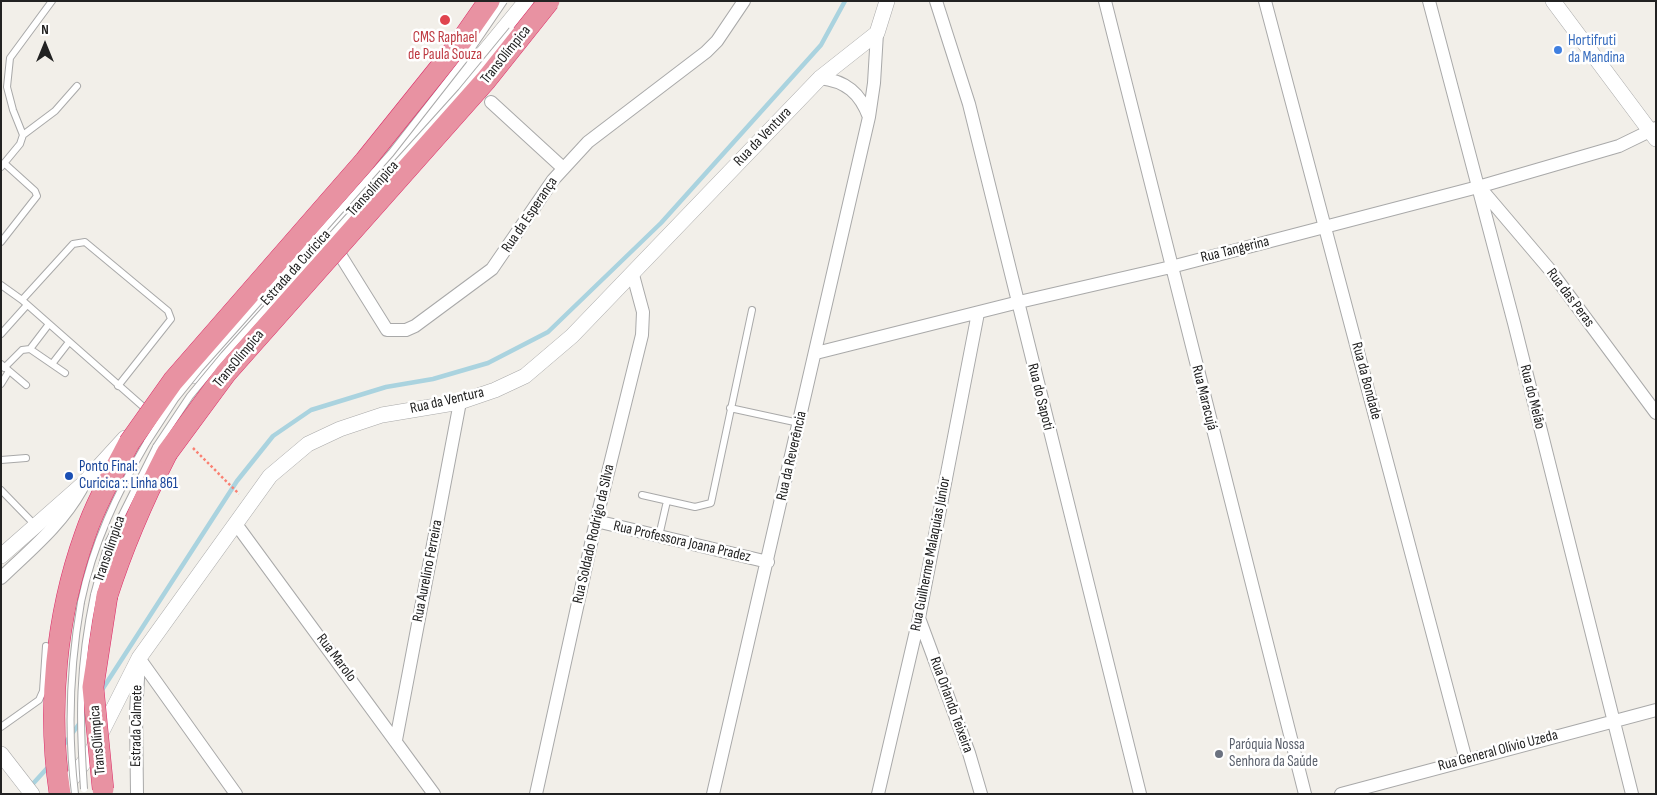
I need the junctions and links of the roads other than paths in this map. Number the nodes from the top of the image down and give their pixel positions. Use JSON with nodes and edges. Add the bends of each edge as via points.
{"nodes":[{"id":1,"x":52,"y":1,"type":"edge"},
{"id":2,"x":489,"y":1,"type":"edge"},
{"id":3,"x":504,"y":1,"type":"edge"},
{"id":4,"x":526,"y":1,"type":"edge"},
{"id":5,"x":549,"y":1,"type":"edge"},
{"id":6,"x":744,"y":1,"type":"edge"},
{"id":7,"x":887,"y":1,"type":"edge"},
{"id":8,"x":936,"y":1,"type":"edge"},
{"id":9,"x":1105,"y":1,"type":"edge"},
{"id":10,"x":1265,"y":1,"type":"edge"},
{"id":11,"x":1429,"y":1,"type":"edge"},
{"id":12,"x":1553,"y":1,"type":"edge"},
{"id":13,"x":515,"y":28,"type":"dead end"},
{"id":14,"x":877,"y":33,"type":"junction"},
{"id":15,"x":820,"y":78,"type":"junction"},
{"id":16,"x":77,"y":86,"type":"dead end"},
{"id":17,"x":491,"y":102,"type":"dead end"},
{"id":18,"x":869,"y":117,"type":"junction"},
{"id":19,"x":1654,"y":133,"type":"edge"},
{"id":20,"x":23,"y":135,"type":"junction"},
{"id":21,"x":3,"y":165,"type":"edge"},
{"id":22,"x":563,"y":168,"type":"junction"},
{"id":23,"x":1478,"y":187,"type":"junction"},
{"id":24,"x":1325,"y":227,"type":"junction"},
{"id":25,"x":327,"y":234,"type":"junction"},
{"id":26,"x":1,"y":242,"type":"edge"},
{"id":27,"x":1171,"y":267,"type":"junction"},
{"id":28,"x":633,"y":275,"type":"junction"},
{"id":29,"x":1,"y":285,"type":"edge"},
{"id":30,"x":24,"y":302,"type":"junction"},
{"id":31,"x":1019,"y":302,"type":"junction"},
{"id":32,"x":752,"y":310,"type":"dead end"},
{"id":33,"x":978,"y":313,"type":"junction"},
{"id":34,"x":49,"y":324,"type":"junction"},
{"id":35,"x":1,"y":334,"type":"edge"},
{"id":36,"x":69,"y":342,"type":"junction"},
{"id":37,"x":30,"y":349,"type":"junction"},
{"id":38,"x":816,"y":353,"type":"junction"},
{"id":39,"x":52,"y":364,"type":"junction"},
{"id":40,"x":5,"y":368,"type":"edge"},
{"id":41,"x":65,"y":373,"type":"dead end"},
{"id":42,"x":1,"y":384,"type":"edge"},
{"id":43,"x":26,"y":385,"type":"dead end"},
{"id":44,"x":118,"y":386,"type":"junction"},
{"id":45,"x":460,"y":402,"type":"junction"},
{"id":46,"x":730,"y":408,"type":"junction"},
{"id":47,"x":149,"y":412,"type":"junction"},
{"id":48,"x":1656,"y":413,"type":"edge"},
{"id":49,"x":799,"y":422,"type":"junction"},
{"id":50,"x":138,"y":443,"type":"junction"},
{"id":51,"x":162,"y":450,"type":"junction"},
{"id":52,"x":26,"y":458,"type":"dead end"},
{"id":53,"x":1,"y":460,"type":"edge"},
{"id":54,"x":83,"y":484,"type":"junction"},
{"id":55,"x":1,"y":490,"type":"edge"},
{"id":56,"x":642,"y":495,"type":"dead end"},
{"id":57,"x":667,"y":501,"type":"junction"},
{"id":58,"x":596,"y":521,"type":"junction"},
{"id":59,"x":236,"y":524,"type":"junction"},
{"id":60,"x":36,"y":526,"type":"junction"},
{"id":61,"x":659,"y":536,"type":"junction"},
{"id":62,"x":1,"y":556,"type":"edge"},
{"id":63,"x":768,"y":562,"type":"junction"},
{"id":64,"x":1,"y":578,"type":"edge"},
{"id":65,"x":74,"y":601,"type":"junction"},
{"id":66,"x":919,"y":618,"type":"junction"},
{"id":67,"x":46,"y":646,"type":"dead end"},
{"id":68,"x":139,"y":658,"type":"junction"},
{"id":69,"x":1656,"y":710,"type":"edge"},
{"id":70,"x":1612,"y":720,"type":"junction"},
{"id":71,"x":1,"y":727,"type":"edge"},
{"id":72,"x":396,"y":740,"type":"junction"},
{"id":73,"x":2,"y":756,"type":"edge"},
{"id":74,"x":1466,"y":760,"type":"junction"},
{"id":75,"x":94,"y":791,"type":"edge"},
{"id":76,"x":32,"y":794,"type":"edge"},
{"id":77,"x":60,"y":794,"type":"edge"},
{"id":78,"x":75,"y":794,"type":"edge"},
{"id":79,"x":137,"y":794,"type":"edge"},
{"id":80,"x":236,"y":794,"type":"edge"},
{"id":81,"x":434,"y":794,"type":"edge"},
{"id":82,"x":536,"y":794,"type":"edge"},
{"id":83,"x":713,"y":794,"type":"edge"},
{"id":84,"x":878,"y":794,"type":"edge"},
{"id":85,"x":981,"y":794,"type":"edge"},
{"id":86,"x":1140,"y":794,"type":"edge"},
{"id":87,"x":1305,"y":794,"type":"edge"},
{"id":88,"x":1340,"y":794,"type":"edge"},
{"id":89,"x":1632,"y":794,"type":"edge"}],
"edges":[{"from":1,"to":20,"type":"lane","via":[[10,58],[7,87]]},
{"from":2,"to":50,"type":"highway","name":"TransOlímpica","bridge":true,"via":[[365,161],[173,381]]},
{"from":3,"to":50,"type":"lane","name":"Transolímpica","bridge":true,"via":[[463,61],[391,153],[200,368]]},
{"from":4,"to":25,"type":"street","name":"Estrada da Curicica","via":[[438,108]]},
{"from":5,"to":51,"type":"highway","name":"TransOlímpica","bridge":true,"via":[[486,80],[226,373]]},
{"from":6,"to":22,"type":"street","name":"Rua da Esperança","via":[[706,52],[598,134]]},
{"from":7,"to":14,"type":"street"},
{"from":8,"to":31,"type":"street","name":"Rua do Sapoti","via":[[969,104]]},
{"from":9,"to":27,"type":"street","name":"Rua Maracujá"},
{"from":10,"to":24,"type":"street","name":"Rua da Bondade"},
{"from":11,"to":23,"type":"street","name":"Rua do Melão"},
{"from":12,"to":19,"type":"street"},
{"from":13,"to":51,"type":"lane","name":"Transolímpica","bridge":true,"via":[[224,355],[190,396]]},
{"from":14,"to":15,"type":"street","name":"Rua da Ventura"},
{"from":14,"to":18,"type":"street","name":"Rua da Reverência"},
{"from":15,"to":18,"type":"street","via":[[846,85],[865,105]]},
{"from":15,"to":28,"type":"street","name":"Rua da Ventura"},
{"from":16,"to":20,"type":"lane","via":[[47,118]]},
{"from":17,"to":22,"type":"street"},
{"from":18,"to":38,"type":"street","name":"Rua da Reverência"},
{"from":19,"to":23,"type":"street","name":"Rua Tangerina"},
{"from":20,"to":21,"type":"lane"},
{"from":21,"to":26,"type":"lane","via":[[35,190],[37,196]]},
{"from":22,"to":25,"type":"street","name":"Rua da Esperança","via":[[492,269],[406,330],[387,330],[382,324]]},
{"from":23,"to":24,"type":"street","name":"Rua Tangerina"},
{"from":23,"to":48,"type":"street","name":"Rua das Peras","via":[[1550,270]]},
{"from":23,"to":70,"type":"street","name":"Rua do Melão"},
{"from":24,"to":27,"type":"street","name":"Rua Tangerina"},
{"from":24,"to":74,"type":"street","name":"Rua da Bondade"},
{"from":25,"to":47,"type":"street","name":"Estrada da Curicica","via":[[213,360]]},
{"from":27,"to":31,"type":"street","name":"Rua Tangerina"},
{"from":27,"to":87,"type":"street","name":"Rua Maracujá"},
{"from":28,"to":45,"type":"street","name":"Rua da Ventura","via":[[572,336],[525,376]]},
{"from":28,"to":58,"type":"street","name":"Rua Soldado Rodrigo da Silva","via":[[642,312],[642,335]]},
{"from":29,"to":30,"type":"lane"},
{"from":30,"to":34,"type":"lane"},
{"from":30,"to":35,"type":"lane"},
{"from":30,"to":44,"type":"lane","via":[[73,244],[85,242],[168,311],[171,320]]},
{"from":31,"to":33,"type":"street","name":"Rua Tangerina"},
{"from":31,"to":86,"type":"street","name":"Rua do Sapoti"},
{"from":32,"to":46,"type":"lane"},
{"from":33,"to":38,"type":"street","name":"Rua Tangerina"},
{"from":33,"to":66,"type":"street","name":"Rua Guilherme Malaquias Júnior"},
{"from":34,"to":36,"type":"lane"},
{"from":34,"to":37,"type":"lane"},
{"from":36,"to":39,"type":"lane"},
{"from":36,"to":44,"type":"lane"},
{"from":37,"to":39,"type":"lane"},
{"from":37,"to":40,"type":"lane","via":[[22,350]]},
{"from":38,"to":49,"type":"street","name":"Rua da Reverência"},
{"from":39,"to":41,"type":"lane"},
{"from":40,"to":42,"type":"lane"},
{"from":40,"to":43,"type":"lane"},
{"from":44,"to":47,"type":"lane"},
{"from":45,"to":59,"type":"street","name":"Rua da Ventura","via":[[382,415],[308,444],[270,476]]},
{"from":45,"to":72,"type":"street","name":"Rua Aurelino Ferreira"},
{"from":46,"to":49,"type":"lane"},
{"from":46,"to":57,"type":"lane","via":[[711,503],[695,507]]},
{"from":47,"to":54,"type":"street","name":"Estrada da Curicica"},
{"from":49,"to":63,"type":"street","name":"Rua da Reverência"},
{"from":50,"to":65,"type":"highway","name":"TransOlímpica","via":[[105,488],[85,535]]},
{"from":51,"to":75,"type":"highway","name":"TransOlímpica","bridge":true,"via":[[100,595],[93,687]]},
{"from":52,"to":53,"type":"lane"},
{"from":54,"to":60,"type":"street","name":"Estrada da Curicica"},
{"from":54,"to":64,"type":"street","via":[[61,520]]},
{"from":55,"to":60,"type":"lane"},
{"from":56,"to":57,"type":"lane"},
{"from":57,"to":61,"type":"lane"},
{"from":58,"to":61,"type":"street","name":"Rua Professora Joana Pradez"},
{"from":58,"to":82,"type":"street","name":"Rua Soldado Rodrigo da Silva"},
{"from":59,"to":68,"type":"street","name":"Rua da Ventura"},
{"from":59,"to":72,"type":"street","name":"Rua Marolo"},
{"from":60,"to":62,"type":"street","name":"Estrada da Curicica"},
{"from":61,"to":63,"type":"street","name":"Rua Professora Joana Pradez"},
{"from":63,"to":83,"type":"street","name":"Rua da Reverência"},
{"from":65,"to":77,"type":"highway","name":"TransOlímpica","via":[[56,677],[54,724]]},
{"from":65,"to":78,"type":"lane","name":"Transolímpica","bridge":true,"via":[[69,724]]},
{"from":66,"to":84,"type":"street","name":"Rua Guilherme Malaquias Júnior"},
{"from":66,"to":85,"type":"street","name":"Rua Orlando Teixeira","via":[[969,752]]},
{"from":67,"to":71,"type":"lane","via":[[39,700]]},
{"from":68,"to":77,"type":"street","name":"Rua da Ventura","via":[[91,753]]},
{"from":68,"to":79,"type":"street","name":"Estrada Calmete","via":[[135,730]]},
{"from":68,"to":80,"type":"street"},
{"from":69,"to":70,"type":"street","name":"Rua General Olívio Uzeda"},
{"from":70,"to":74,"type":"street","name":"Rua General Olívio Uzeda"},
{"from":70,"to":89,"type":"street","name":"Rua do Melão"},
{"from":72,"to":81,"type":"street","name":"Rua Marolo"},
{"from":73,"to":76,"type":"street"},
{"from":74,"to":88,"type":"street","name":"Rua General Olívio Uzeda"}]}
